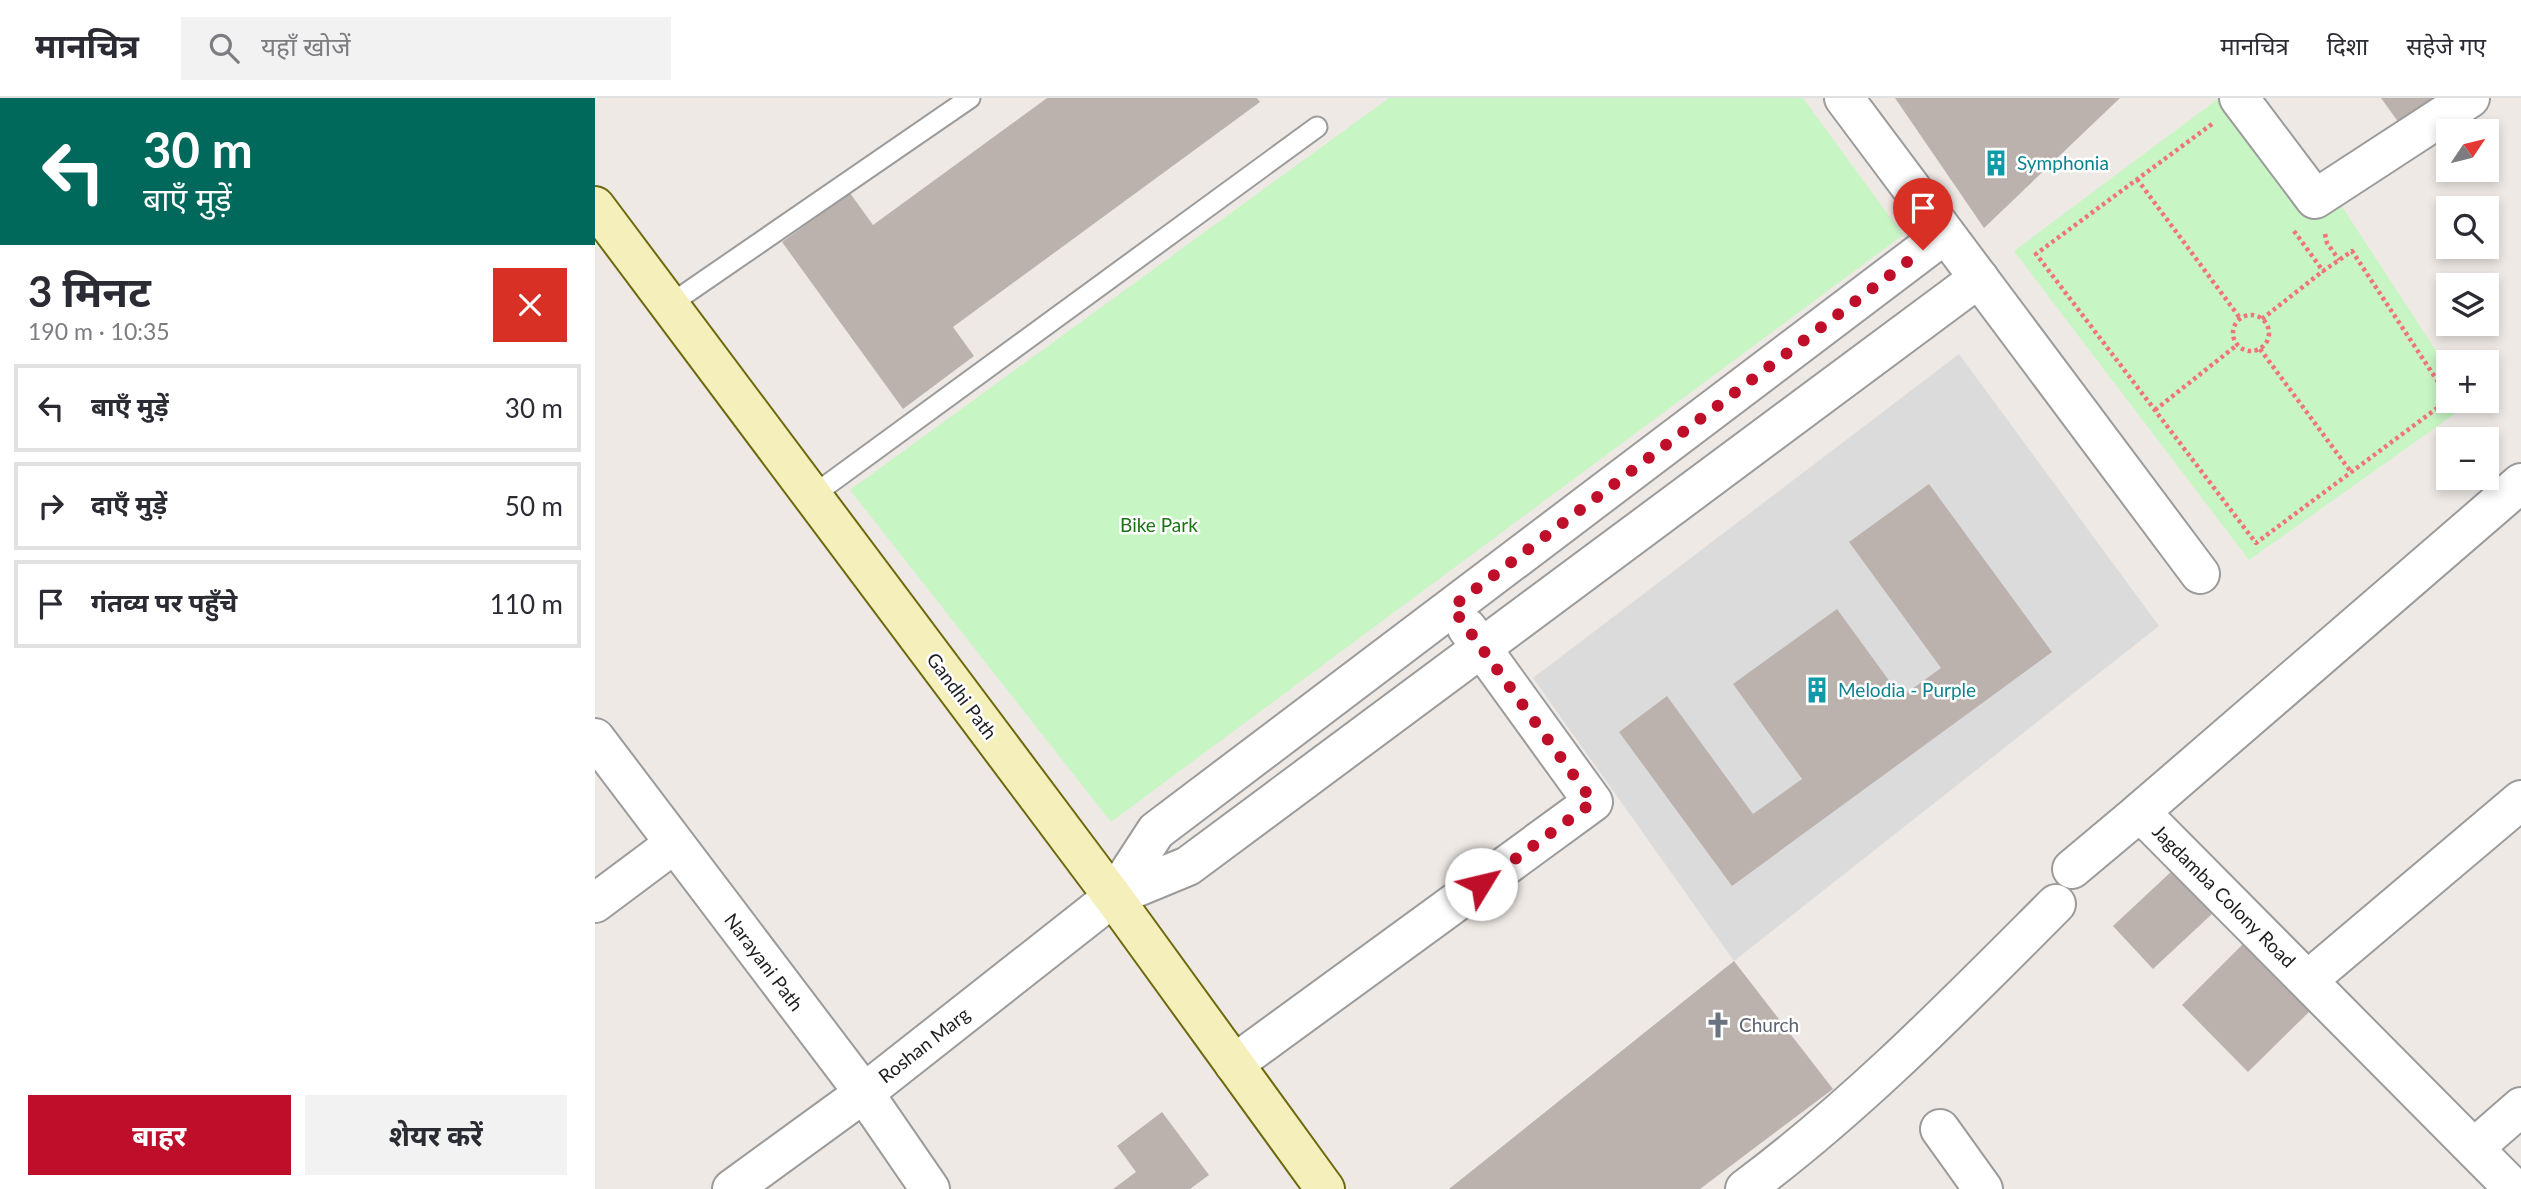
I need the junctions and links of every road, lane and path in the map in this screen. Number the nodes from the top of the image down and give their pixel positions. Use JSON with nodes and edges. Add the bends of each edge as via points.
{"nodes":[{"id":1,"x":970,"y":98,"type":"edge"},
{"id":2,"x":1844,"y":98,"type":"edge"},
{"id":3,"x":2470,"y":98,"type":"edge"},
{"id":4,"x":2227,"y":110,"type":"edge"},
{"id":5,"x":1317,"y":127,"type":"dead end"},
{"id":6,"x":2137,"y":179,"type":"junction"},
{"id":7,"x":595,"y":206,"type":"edge"},
{"id":8,"x":2292,"y":228,"type":"dead end"},
{"id":9,"x":1945,"y":234,"type":"junction"},
{"id":10,"x":2323,"y":271,"type":"junction"},
{"id":11,"x":1979,"y":278,"type":"junction"},
{"id":12,"x":669,"y":304,"type":"junction"},
{"id":13,"x":2240,"y":318,"type":"junction"},
{"id":14,"x":2262,"y":319,"type":"junction"},
{"id":15,"x":2237,"y":345,"type":"junction"},
{"id":16,"x":2260,"y":349,"type":"junction"},
{"id":17,"x":2436,"y":380,"type":"edge"},
{"id":18,"x":2436,"y":407,"type":"edge"},
{"id":19,"x":2155,"y":410,"type":"junction"},
{"id":20,"x":2351,"y":472,"type":"junction"},
{"id":21,"x":2521,"y":483,"type":"edge"},
{"id":22,"x":812,"y":496,"type":"junction"},
{"id":23,"x":2200,"y":574,"type":"dead end"},
{"id":24,"x":1452,"y":607,"type":"junction"},
{"id":25,"x":1482,"y":649,"type":"junction"},
{"id":26,"x":595,"y":738,"type":"edge"},
{"id":27,"x":2521,"y":800,"type":"edge"},
{"id":28,"x":2140,"y":812,"type":"junction"},
{"id":29,"x":674,"y":844,"type":"junction"},
{"id":30,"x":2072,"y":869,"type":"dead end"},
{"id":31,"x":1112,"y":897,"type":"junction"},
{"id":32,"x":595,"y":903,"type":"edge"},
{"id":33,"x":2056,"y":904,"type":"dead end"},
{"id":34,"x":2308,"y":980,"type":"junction"},
{"id":35,"x":1234,"y":1064,"type":"junction"},
{"id":36,"x":863,"y":1093,"type":"junction"},
{"id":37,"x":2521,"y":1107,"type":"edge"},
{"id":38,"x":1940,"y":1129,"type":"dead end"},
{"id":39,"x":2474,"y":1148,"type":"junction"},
{"id":40,"x":732,"y":1189,"type":"edge"},
{"id":41,"x":930,"y":1189,"type":"edge"},
{"id":42,"x":1325,"y":1189,"type":"edge"},
{"id":43,"x":1745,"y":1189,"type":"edge"},
{"id":44,"x":1983,"y":1189,"type":"edge"},
{"id":45,"x":2514,"y":1189,"type":"edge"}],
"edges":[{"from":1,"to":12,"type":"lane"},
{"from":2,"to":9,"type":"street"},
{"from":3,"to":4,"type":"street","via":[[2315,199]]},
{"from":4,"to":6,"type":"path"},
{"from":5,"to":22,"type":"lane"},
{"from":6,"to":13,"type":"path"},
{"from":6,"to":19,"type":"path","via":[[2036,254]]},
{"from":7,"to":12,"type":"street","name":"Gandhi Path"},
{"from":8,"to":10,"type":"path"},
{"from":9,"to":11,"type":"street"},
{"from":9,"to":24,"type":"street"},
{"from":10,"to":14,"type":"path"},
{"from":10,"to":17,"type":"path","via":[[2351,251]]},
{"from":11,"to":23,"type":"street"},
{"from":11,"to":25,"type":"street"},
{"from":12,"to":22,"type":"street","name":"Gandhi Path"},
{"from":13,"to":14,"type":"path"},
{"from":13,"to":15,"type":"path","via":[[2233,334]]},
{"from":14,"to":16,"type":"path","via":[[2269,334]]},
{"from":15,"to":16,"type":"path","via":[[2248,351]]},
{"from":15,"to":19,"type":"path"},
{"from":16,"to":20,"type":"path"},
{"from":18,"to":20,"type":"path"},
{"from":19,"to":20,"type":"path","via":[[2256,543]]},
{"from":21,"to":28,"type":"street","name":"Jagdamba Colony Road"},
{"from":22,"to":31,"type":"street","name":"Gandhi Path"},
{"from":24,"to":25,"type":"street"},
{"from":24,"to":31,"type":"street","via":[[1156,831]]},
{"from":25,"to":31,"type":"street","via":[[1188,866]]},
{"from":25,"to":35,"type":"street","via":[[1593,802]]},
{"from":26,"to":29,"type":"street","name":"Narayani Path"},
{"from":27,"to":34,"type":"street"},
{"from":28,"to":30,"type":"street"},
{"from":28,"to":34,"type":"street","name":"Jagdamba Colony Road"},
{"from":29,"to":32,"type":"street"},
{"from":29,"to":36,"type":"street","name":"Narayani Path"},
{"from":31,"to":35,"type":"street","name":"Gandhi Path"},
{"from":31,"to":36,"type":"street","name":"Roshan Marg"},
{"from":33,"to":43,"type":"street","via":[[1932,1028]]},
{"from":34,"to":39,"type":"street","name":"Jagdamba Colony Road"},
{"from":35,"to":42,"type":"street","name":"Gandhi Path"},
{"from":36,"to":40,"type":"street","name":"Roshan Marg"},
{"from":36,"to":41,"type":"street","name":"Narayani Path"},
{"from":37,"to":39,"type":"street"},
{"from":38,"to":44,"type":"street"},
{"from":39,"to":45,"type":"street","name":"Jagdamba Colony Road"}]}
